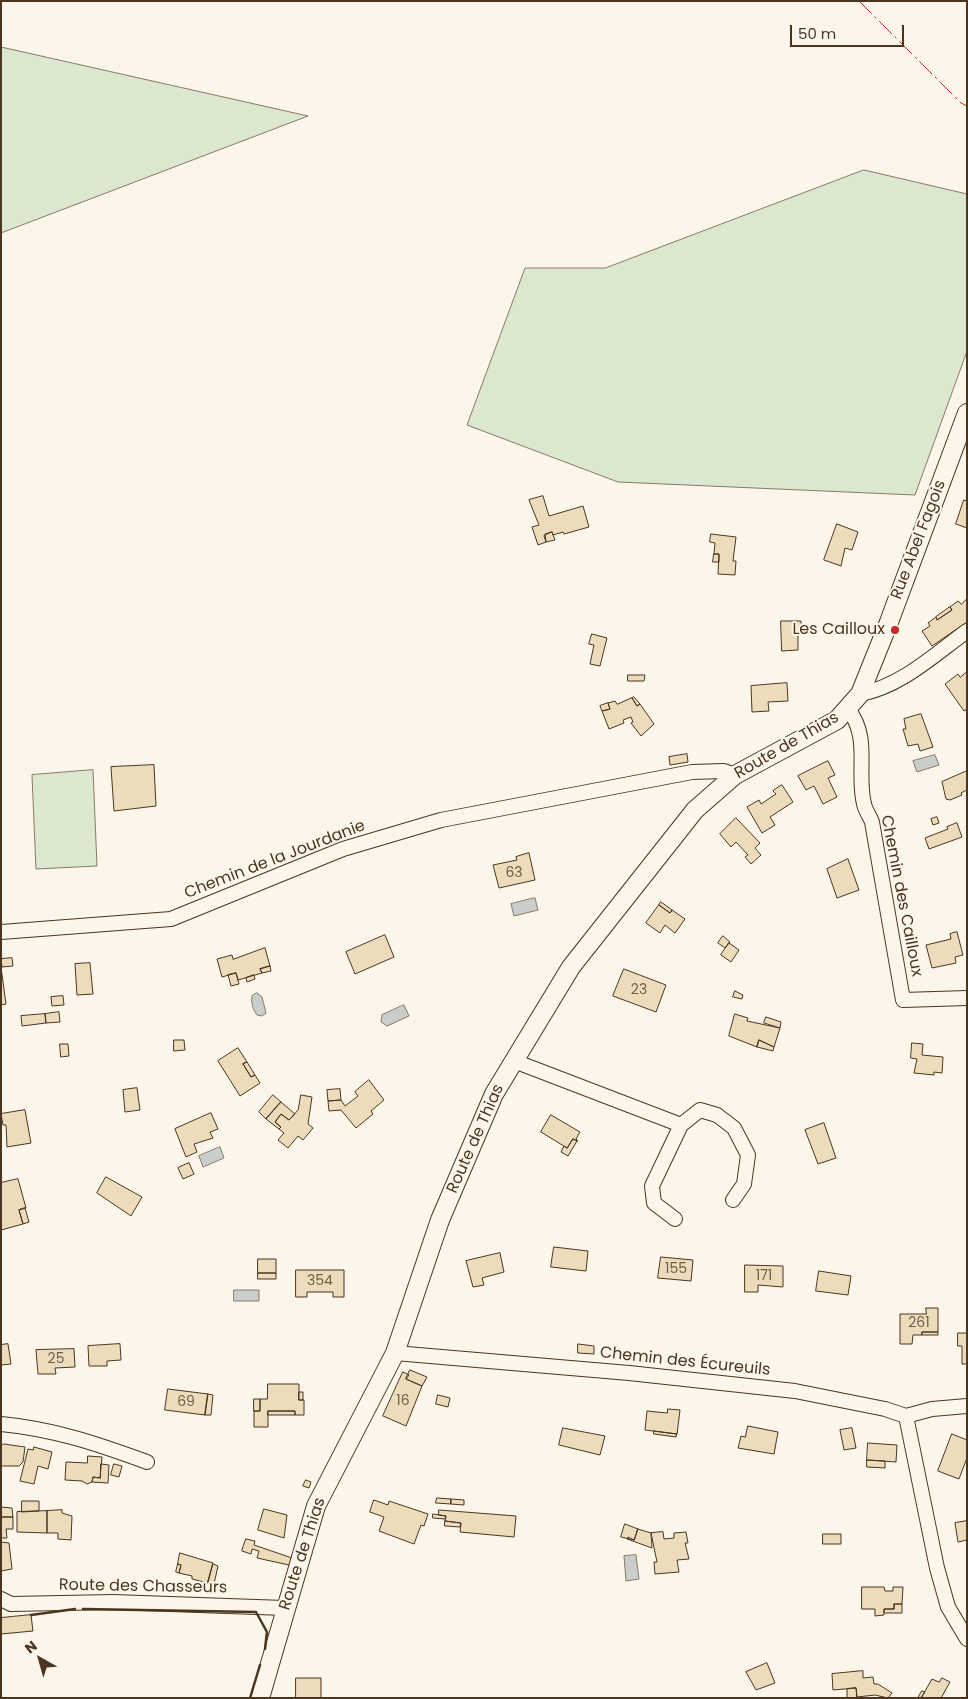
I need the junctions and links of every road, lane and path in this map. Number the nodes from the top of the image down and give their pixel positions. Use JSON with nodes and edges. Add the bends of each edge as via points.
{"nodes":[{"id":1,"x":967,"y":413,"type":"edge"},
{"id":2,"x":967,"y":631,"type":"edge"},
{"id":3,"x":860,"y":694,"type":"junction"},
{"id":4,"x":848,"y":709,"type":"junction"},
{"id":5,"x":735,"y":775,"type":"junction"},
{"id":6,"x":1,"y":932,"type":"edge"},
{"id":7,"x":967,"y":998,"type":"edge"},
{"id":8,"x":514,"y":1061,"type":"junction"},
{"id":9,"x":682,"y":1125,"type":"junction"},
{"id":10,"x":733,"y":1200,"type":"dead end"},
{"id":11,"x":675,"y":1219,"type":"dead end"},
{"id":12,"x":395,"y":1353,"type":"junction"},
{"id":13,"x":967,"y":1406,"type":"edge"},
{"id":14,"x":906,"y":1416,"type":"junction"},
{"id":15,"x":1,"y":1424,"type":"edge"},
{"id":16,"x":147,"y":1462,"type":"dead end"},
{"id":17,"x":1,"y":1599,"type":"edge"},
{"id":18,"x":285,"y":1608,"type":"junction"},
{"id":19,"x":967,"y":1638,"type":"edge"},
{"id":20,"x":260,"y":1698,"type":"edge"}],
"edges":[{"from":1,"to":3,"type":"street","name":"Rue Abel Fagois"},
{"from":2,"to":3,"type":"street","via":[[894,683]]},
{"from":3,"to":4,"type":"street","name":"Route de Thias"},
{"from":4,"to":5,"type":"street","name":"Route de Thias","via":[[829,724]]},
{"from":4,"to":7,"type":"street","name":"Chemin des Cailloux","via":[[858,722],[864,804],[872,822],[903,1000]]},
{"from":5,"to":6,"type":"street","name":"Chemin de la Jourdanie","via":[[724,771],[692,772],[441,820],[343,849],[171,919]]},
{"from":5,"to":8,"type":"street","name":"Route de Thias","via":[[695,810],[655,857],[570,967]]},
{"from":8,"to":9,"type":"street"},
{"from":8,"to":12,"type":"street","name":"Route de Thias","via":[[494,1094],[440,1220]]},
{"from":9,"to":10,"type":"street","via":[[700,1110],[718,1115],[734,1128],[748,1155],[744,1184]]},
{"from":9,"to":11,"type":"street","via":[[652,1186],[654,1203]]},
{"from":12,"to":14,"type":"street","name":"Chemin des Écureuils","via":[[795,1391]]},
{"from":12,"to":18,"type":"street","name":"Route de Thias","via":[[316,1506]]},
{"from":13,"to":14,"type":"street","via":[[932,1409]]},
{"from":14,"to":19,"type":"street","via":[[937,1568],[948,1607]]},
{"from":15,"to":16,"type":"street","via":[[29,1426],[76,1437]]},
{"from":17,"to":18,"type":"street","name":"Route des Chasseurs","via":[[10,1604],[113,1602]]},
{"from":18,"to":20,"type":"street","name":"Route de Thias"}]}
